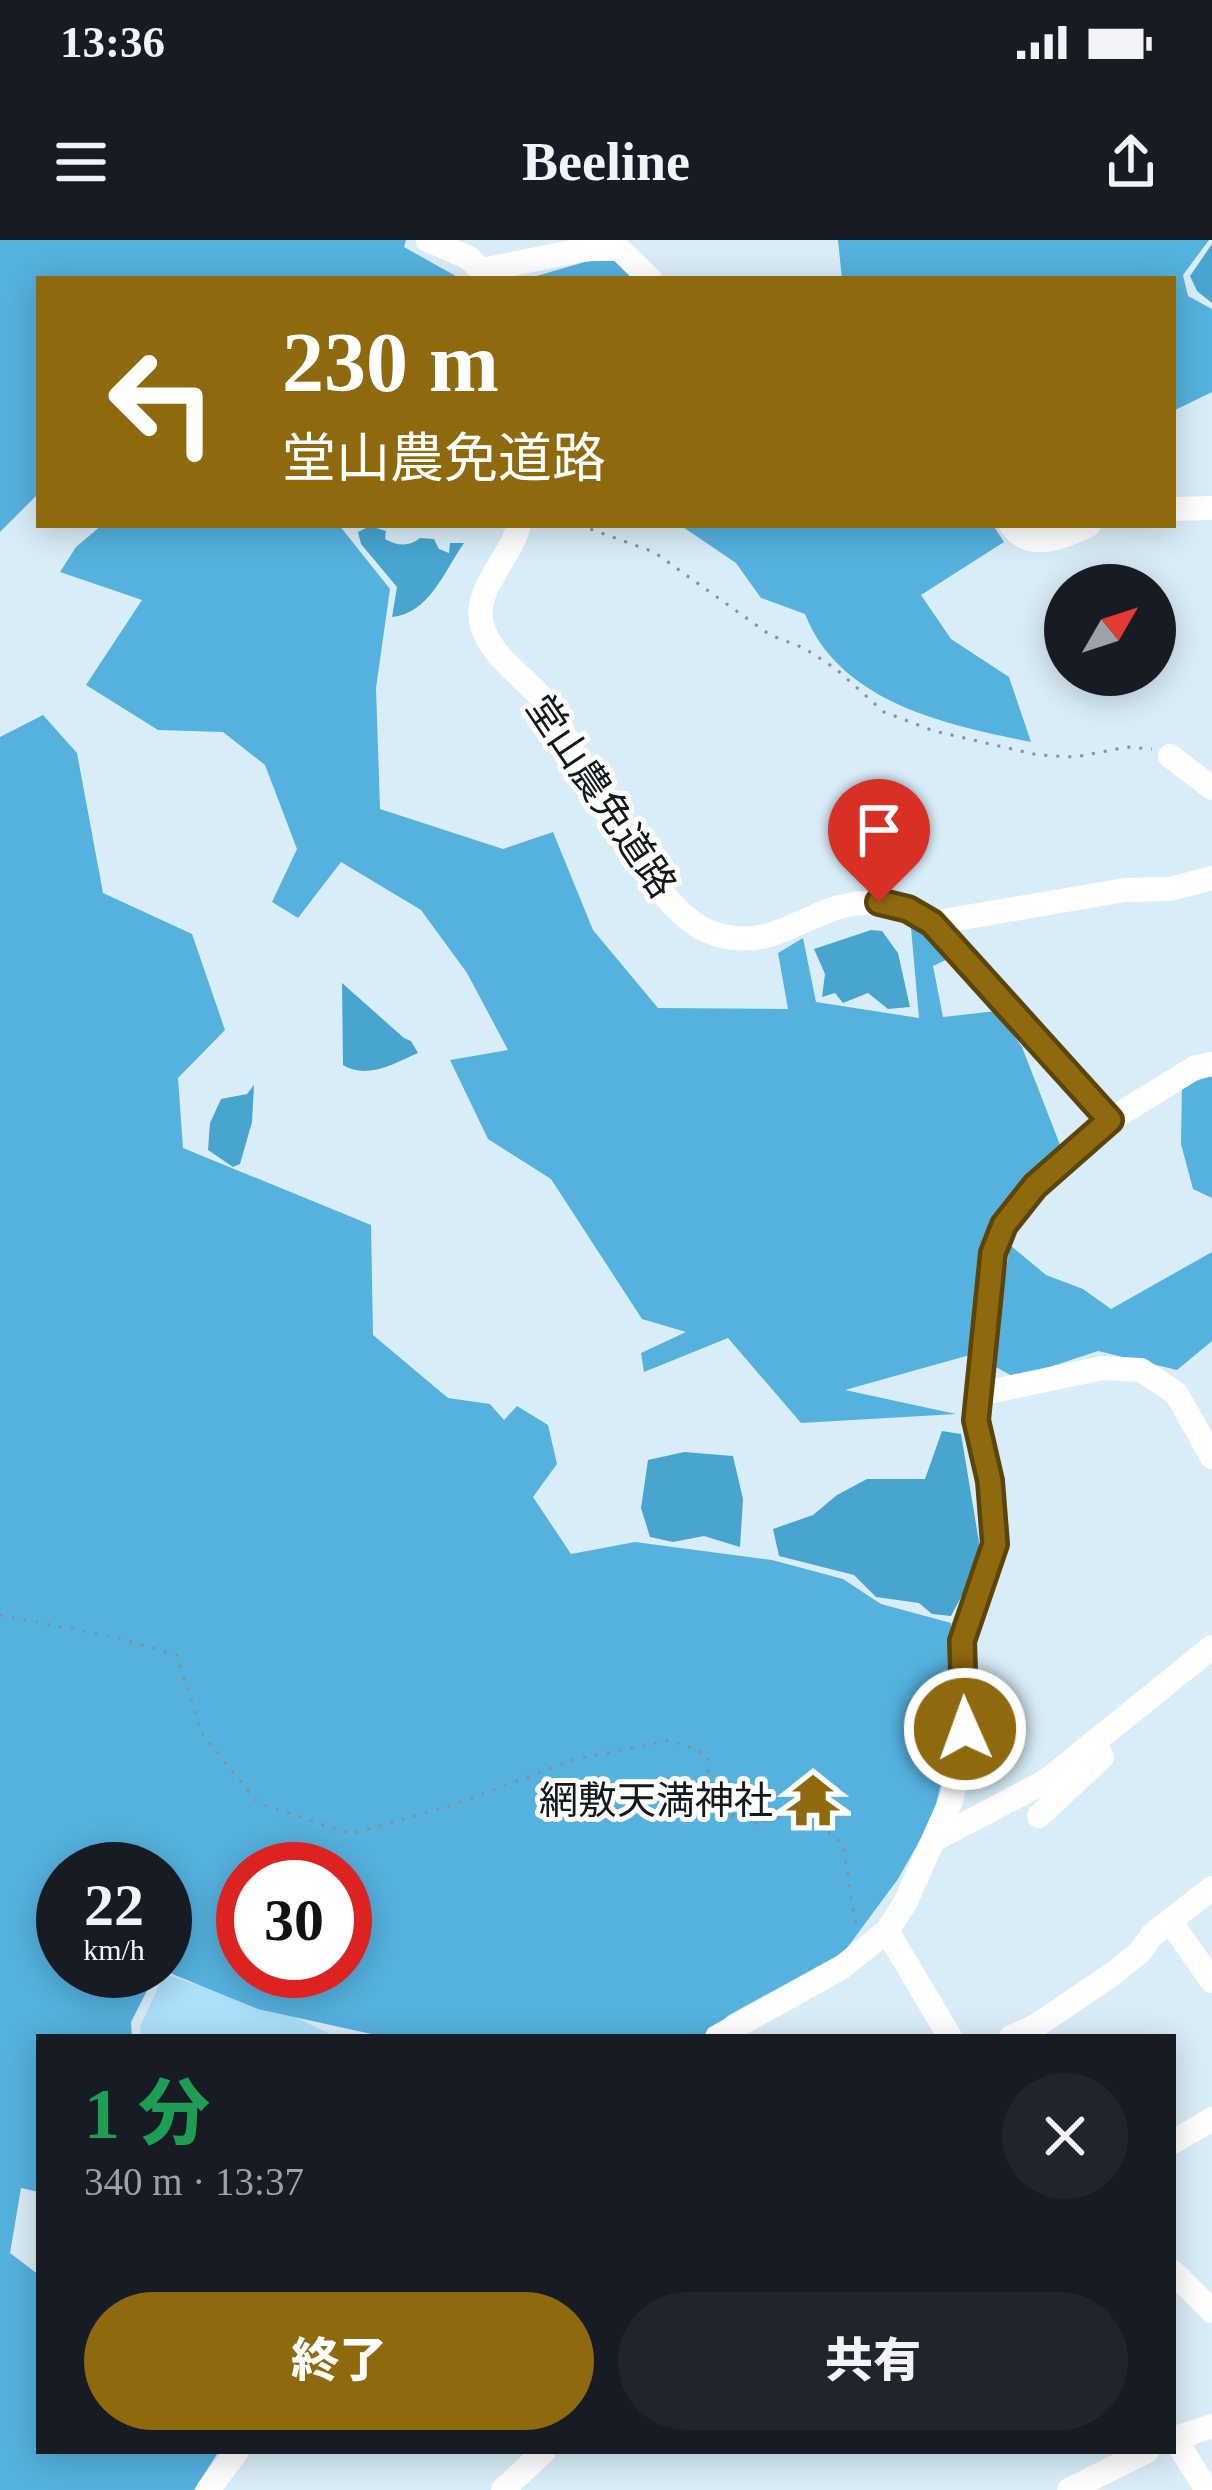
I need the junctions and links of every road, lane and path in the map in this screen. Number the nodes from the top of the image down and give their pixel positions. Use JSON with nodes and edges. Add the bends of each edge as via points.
{"nodes":[{"id":1,"x":428,"y":240,"type":"edge"},
{"id":2,"x":485,"y":275,"type":"edge"},
{"id":3,"x":647,"y":276,"type":"edge"},
{"id":4,"x":1212,"y":508,"type":"edge"},
{"id":5,"x":1176,"y":509,"type":"edge"},
{"id":6,"x":518,"y":528,"type":"edge"},
{"id":7,"x":587,"y":528,"type":"edge"},
{"id":8,"x":1013,"y":528,"type":"edge"},
{"id":9,"x":1080,"y":528,"type":"edge"},
{"id":10,"x":1170,"y":756,"type":"joint"},
{"id":11,"x":1212,"y":788,"type":"edge"},
{"id":12,"x":1212,"y":878,"type":"edge"},
{"id":13,"x":932,"y":923,"type":"junction"},
{"id":14,"x":1212,"y":1064,"type":"edge"},
{"id":15,"x":1110,"y":1120,"type":"junction"},
{"id":16,"x":979,"y":1394,"type":"junction"},
{"id":17,"x":1212,"y":1457,"type":"edge"},
{"id":18,"x":0,"y":1615,"type":"edge"},
{"id":19,"x":1212,"y":1647,"type":"edge"},
{"id":20,"x":1095,"y":1743,"type":"junction"},
{"id":21,"x":1039,"y":1816,"type":"dead end"},
{"id":22,"x":934,"y":1840,"type":"junction"},
{"id":23,"x":1212,"y":1888,"type":"edge"},
{"id":24,"x":1170,"y":1921,"type":"junction"},
{"id":25,"x":887,"y":1930,"type":"junction"},
{"id":26,"x":860,"y":1955,"type":"junction"},
{"id":27,"x":1212,"y":1981,"type":"edge"},
{"id":28,"x":722,"y":2034,"type":"edge"},
{"id":29,"x":948,"y":2034,"type":"edge"},
{"id":30,"x":1018,"y":2034,"type":"edge"},
{"id":31,"x":1212,"y":2119,"type":"edge"},
{"id":32,"x":1176,"y":2140,"type":"edge"},
{"id":33,"x":1176,"y":2275,"type":"edge"},
{"id":34,"x":1212,"y":2311,"type":"edge"},
{"id":35,"x":1212,"y":2426,"type":"edge"},
{"id":36,"x":1176,"y":2437,"type":"edge"},
{"id":37,"x":1176,"y":2441,"type":"edge"},
{"id":38,"x":235,"y":2454,"type":"edge"},
{"id":39,"x":541,"y":2454,"type":"edge"},
{"id":40,"x":1140,"y":2454,"type":"edge"},
{"id":41,"x":208,"y":2490,"type":"edge"},
{"id":42,"x":503,"y":2490,"type":"edge"},
{"id":43,"x":1070,"y":2490,"type":"edge"},
{"id":44,"x":1207,"y":2490,"type":"edge"}],
"edges":[{"from":1,"to":2,"type":"street","via":[[469,258]]},
{"from":2,"to":3,"type":"street","via":[[619,249]]},
{"from":4,"to":5,"type":"street"},
{"from":6,"to":13,"type":"street","name":"堂山農免道路","via":[[480,602],[487,638],[546,702],[598,798],[694,925],[757,938],[835,906],[879,902]]},
{"from":7,"to":10,"type":"path","via":[[654,552],[770,635],[836,669],[884,712],[1038,755],[1127,747]]},
{"from":8,"to":9,"type":"street","via":[[1040,542]]},
{"from":10,"to":11,"type":"street"},
{"from":12,"to":13,"type":"street"},
{"from":13,"to":15,"type":"street","name":"堂山農免道路"},
{"from":14,"to":15,"type":"street"},
{"from":15,"to":16,"type":"street","via":[[1004,1225],[993,1253]]},
{"from":16,"to":17,"type":"street","via":[[1102,1368],[1141,1370],[1176,1393]]},
{"from":16,"to":22,"type":"street","via":[[995,1544],[962,1641],[962,1749]]},
{"from":18,"to":26,"type":"path","via":[[177,1654],[201,1732],[258,1802],[351,1834],[576,1759],[671,1740],[707,1754],[712,1809],[759,1824],[801,1810],[843,1844]]},
{"from":19,"to":20,"type":"street"},
{"from":20,"to":21,"type":"street","via":[[1102,1757]]},
{"from":20,"to":22,"type":"street","via":[[1046,1780]]},
{"from":22,"to":25,"type":"street"},
{"from":23,"to":24,"type":"street"},
{"from":24,"to":27,"type":"street"},
{"from":24,"to":30,"type":"street","via":[[1114,1973]]},
{"from":25,"to":26,"type":"street"},
{"from":25,"to":29,"type":"street"},
{"from":26,"to":28,"type":"street"},
{"from":31,"to":32,"type":"street"},
{"from":33,"to":34,"type":"street"},
{"from":35,"to":36,"type":"street"},
{"from":37,"to":44,"type":"street"},
{"from":38,"to":41,"type":"street"},
{"from":39,"to":42,"type":"street"},
{"from":40,"to":43,"type":"street"}]}
